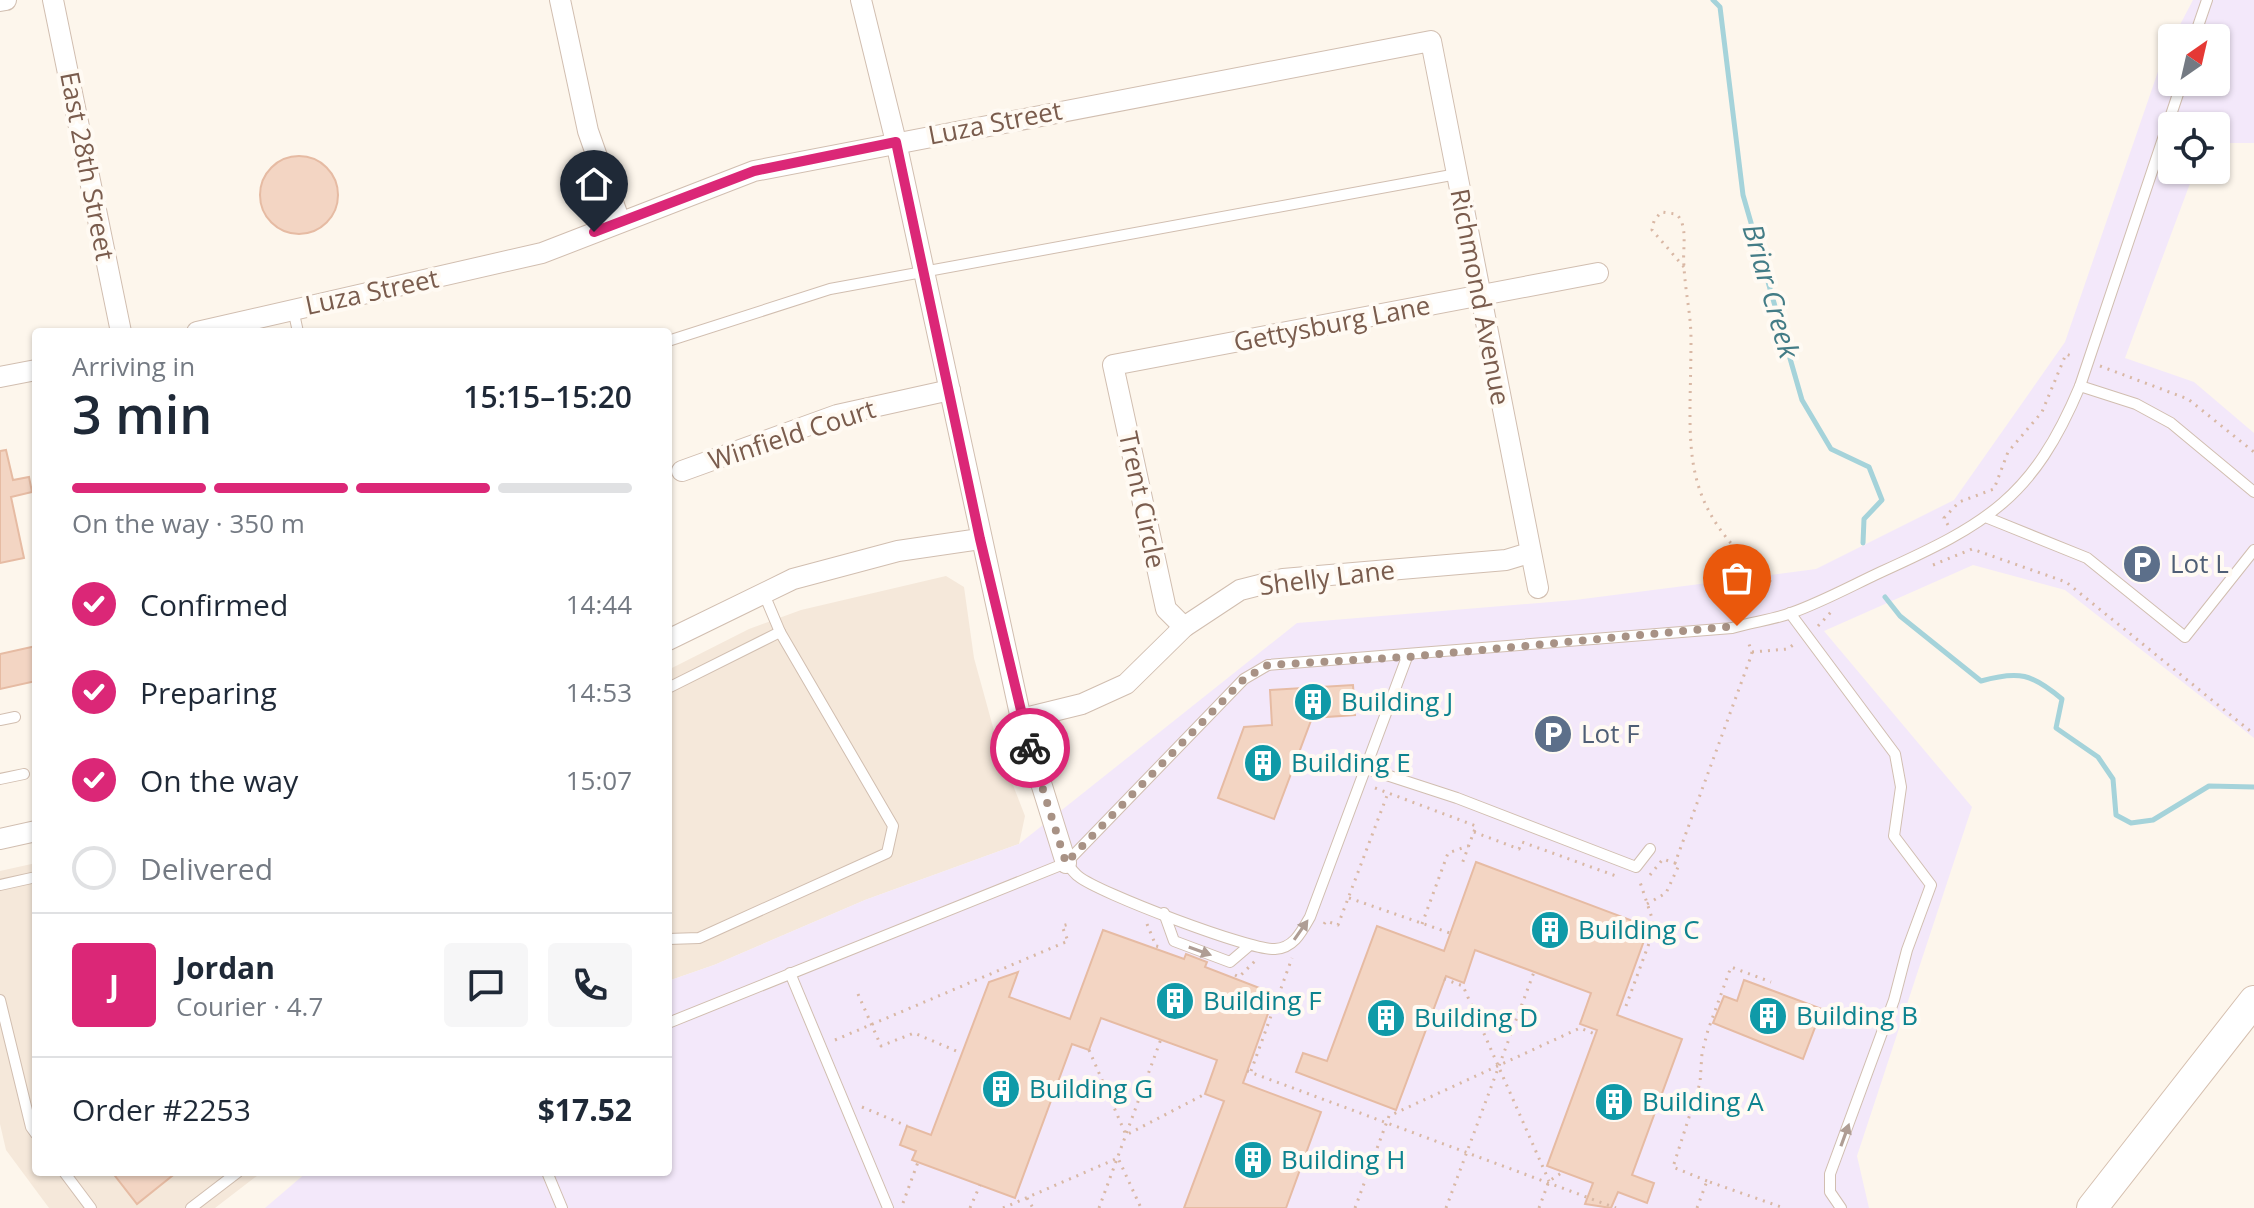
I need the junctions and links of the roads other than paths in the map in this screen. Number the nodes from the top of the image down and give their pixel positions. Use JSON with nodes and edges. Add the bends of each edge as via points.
{"nodes":[{"id":1,"x":6,"y":0,"type":"edge"},
{"id":2,"x":53,"y":0,"type":"edge"},
{"id":3,"x":560,"y":0,"type":"edge"},
{"id":4,"x":861,"y":0,"type":"edge"},
{"id":5,"x":2207,"y":0,"type":"edge"},
{"id":6,"x":0,"y":1,"type":"edge"},
{"id":7,"x":2199,"y":24,"type":"edge"},
{"id":8,"x":1431,"y":41,"type":"joint"},
{"id":9,"x":2177,"y":96,"type":"edge"},
{"id":10,"x":896,"y":142,"type":"junction"},
{"id":11,"x":1457,"y":174,"type":"junction"},
{"id":12,"x":620,"y":222,"type":"junction"},
{"id":13,"x":925,"y":272,"type":"junction"},
{"id":14,"x":1598,"y":273,"type":"dead end"},
{"id":15,"x":1480,"y":296,"type":"junction"},
{"id":16,"x":293,"y":309,"type":"junction"},
{"id":17,"x":120,"y":328,"type":"edge"},
{"id":18,"x":214,"y":328,"type":"edge"},
{"id":19,"x":297,"y":328,"type":"edge"},
{"id":20,"x":672,"y":340,"type":"edge"},
{"id":21,"x":1113,"y":365,"type":"joint"},
{"id":22,"x":32,"y":371,"type":"edge"},
{"id":23,"x":0,"y":377,"type":"edge"},
{"id":24,"x":2080,"y":386,"type":"junction"},
{"id":25,"x":950,"y":390,"type":"junction"},
{"id":26,"x":682,"y":471,"type":"dead end"},
{"id":27,"x":2254,"y":492,"type":"edge"},
{"id":28,"x":1988,"y":518,"type":"junction"},
{"id":29,"x":980,"y":539,"type":"junction"},
{"id":30,"x":2254,"y":550,"type":"edge"},
{"id":31,"x":1529,"y":553,"type":"junction"},
{"id":32,"x":1538,"y":588,"type":"dead end"},
{"id":33,"x":764,"y":594,"type":"junction"},
{"id":34,"x":1790,"y":613,"type":"junction"},
{"id":35,"x":1184,"y":627,"type":"junction"},
{"id":36,"x":780,"y":632,"type":"junction"},
{"id":37,"x":672,"y":638,"type":"edge"},
{"id":38,"x":1407,"y":657,"type":"junction"},
{"id":39,"x":672,"y":686,"type":"edge"},
{"id":40,"x":15,"y":717,"type":"dead end"},
{"id":41,"x":1021,"y":719,"type":"junction"},
{"id":42,"x":0,"y":720,"type":"edge"},
{"id":43,"x":1365,"y":768,"type":"junction"},
{"id":44,"x":24,"y":774,"type":"dead end"},
{"id":45,"x":0,"y":779,"type":"edge"},
{"id":46,"x":32,"y":832,"type":"edge"},
{"id":47,"x":0,"y":839,"type":"edge"},
{"id":48,"x":1650,"y":849,"type":"dead end"},
{"id":49,"x":1066,"y":863,"type":"junction"},
{"id":50,"x":32,"y":878,"type":"edge"},
{"id":51,"x":0,"y":885,"type":"edge"},
{"id":52,"x":1164,"y":913,"type":"junction"},
{"id":53,"x":672,"y":939,"type":"edge"},
{"id":54,"x":1250,"y":945,"type":"junction"},
{"id":55,"x":790,"y":973,"type":"junction"},
{"id":56,"x":0,"y":1000,"type":"edge"},
{"id":57,"x":2254,"y":1001,"type":"edge"},
{"id":58,"x":672,"y":1021,"type":"edge"},
{"id":59,"x":32,"y":1128,"type":"edge"},
{"id":60,"x":67,"y":1176,"type":"edge"},
{"id":61,"x":233,"y":1176,"type":"edge"},
{"id":62,"x":549,"y":1176,"type":"edge"},
{"id":63,"x":91,"y":1208,"type":"edge"},
{"id":64,"x":191,"y":1208,"type":"edge"},
{"id":65,"x":562,"y":1208,"type":"edge"},
{"id":66,"x":888,"y":1208,"type":"edge"},
{"id":67,"x":1841,"y":1208,"type":"edge"},
{"id":68,"x":2092,"y":1208,"type":"edge"}],
"edges":[{"from":1,"to":6,"type":"street"},
{"from":2,"to":17,"type":"street","name":"East 28th Street"},
{"from":3,"to":12,"type":"street","via":[[588,131]]},
{"from":4,"to":10,"type":"street"},
{"from":5,"to":7,"type":"lane"},
{"from":8,"to":10,"type":"street","name":"Luza Street"},
{"from":8,"to":11,"type":"street","name":"Richmond Avenue"},
{"from":9,"to":24,"type":"lane"},
{"from":10,"to":12,"type":"street","name":"Luza Street","via":[[754,171]]},
{"from":10,"to":13,"type":"street"},
{"from":11,"to":13,"type":"lane"},
{"from":11,"to":15,"type":"street","name":"Richmond Avenue"},
{"from":12,"to":16,"type":"street","name":"Luza Street","via":[[486,268]]},
{"from":13,"to":20,"type":"lane","via":[[830,289]]},
{"from":13,"to":25,"type":"street"},
{"from":14,"to":15,"type":"street","name":"Gettysburg Lane"},
{"from":15,"to":21,"type":"street","name":"Gettysburg Lane"},
{"from":15,"to":31,"type":"street","name":"Richmond Avenue"},
{"from":16,"to":18,"type":"street","name":"Luza Street"},
{"from":16,"to":19,"type":"lane"},
{"from":21,"to":35,"type":"street","name":"Trent Circle","via":[[1166,609]]},
{"from":22,"to":23,"type":"street"},
{"from":24,"to":27,"type":"lane","via":[[2136,404],[2171,423]]},
{"from":24,"to":28,"type":"lane","via":[[2059,435],[2028,478]]},
{"from":25,"to":26,"type":"street","name":"Winfield Court","via":[[837,415]]},
{"from":25,"to":29,"type":"street"},
{"from":28,"to":30,"type":"lane","via":[[2087,558],[2185,637]]},
{"from":28,"to":34,"type":"lane","via":[[1957,538]]},
{"from":29,"to":33,"type":"street","via":[[885,554],[793,579]]},
{"from":29,"to":41,"type":"street"},
{"from":31,"to":32,"type":"street","name":"Richmond Avenue"},
{"from":31,"to":35,"type":"street","name":"Shelly Lane","via":[[1506,560],[1283,579],[1240,590]]},
{"from":33,"to":36,"type":"lane"},
{"from":33,"to":37,"type":"street"},
{"from":34,"to":38,"type":"lane","via":[[1732,628]]},
{"from":67,"to":34,"type":"lane","one_way":true,"via":[[1830,1192],[1830,1174],[1931,885],[1894,836],[1901,787],[1895,754]]},
{"from":35,"to":41,"type":"street","name":"Shelly Lane","via":[[1126,684],[1082,704]]},
{"from":36,"to":39,"type":"lane"},
{"from":36,"to":53,"type":"lane","via":[[893,826],[887,853],[699,938]]},
{"from":38,"to":43,"type":"lane"},
{"from":38,"to":49,"type":"lane","via":[[1268,665],[1244,679]]},
{"from":40,"to":42,"type":"lane"},
{"from":41,"to":49,"type":"street"},
{"from":43,"to":48,"type":"lane","via":[[1636,867]]},
{"from":54,"to":43,"type":"lane","one_way":true,"via":[[1277,949],[1298,938]]},
{"from":44,"to":45,"type":"lane"},
{"from":46,"to":47,"type":"street"},
{"from":49,"to":52,"type":"lane","via":[[1107,892]]},
{"from":49,"to":55,"type":"lane"},
{"from":50,"to":51,"type":"lane"},
{"from":52,"to":54,"type":"lane"},
{"from":52,"to":54,"type":"lane","one_way":true,"via":[[1174,941],[1188,947],[1230,962]]},
{"from":55,"to":58,"type":"lane"},
{"from":55,"to":66,"type":"lane"},
{"from":56,"to":59,"type":"lane"},
{"from":57,"to":68,"type":"main road"},
{"from":60,"to":63,"type":"lane"},
{"from":61,"to":64,"type":"lane"},
{"from":62,"to":65,"type":"lane"}]}
